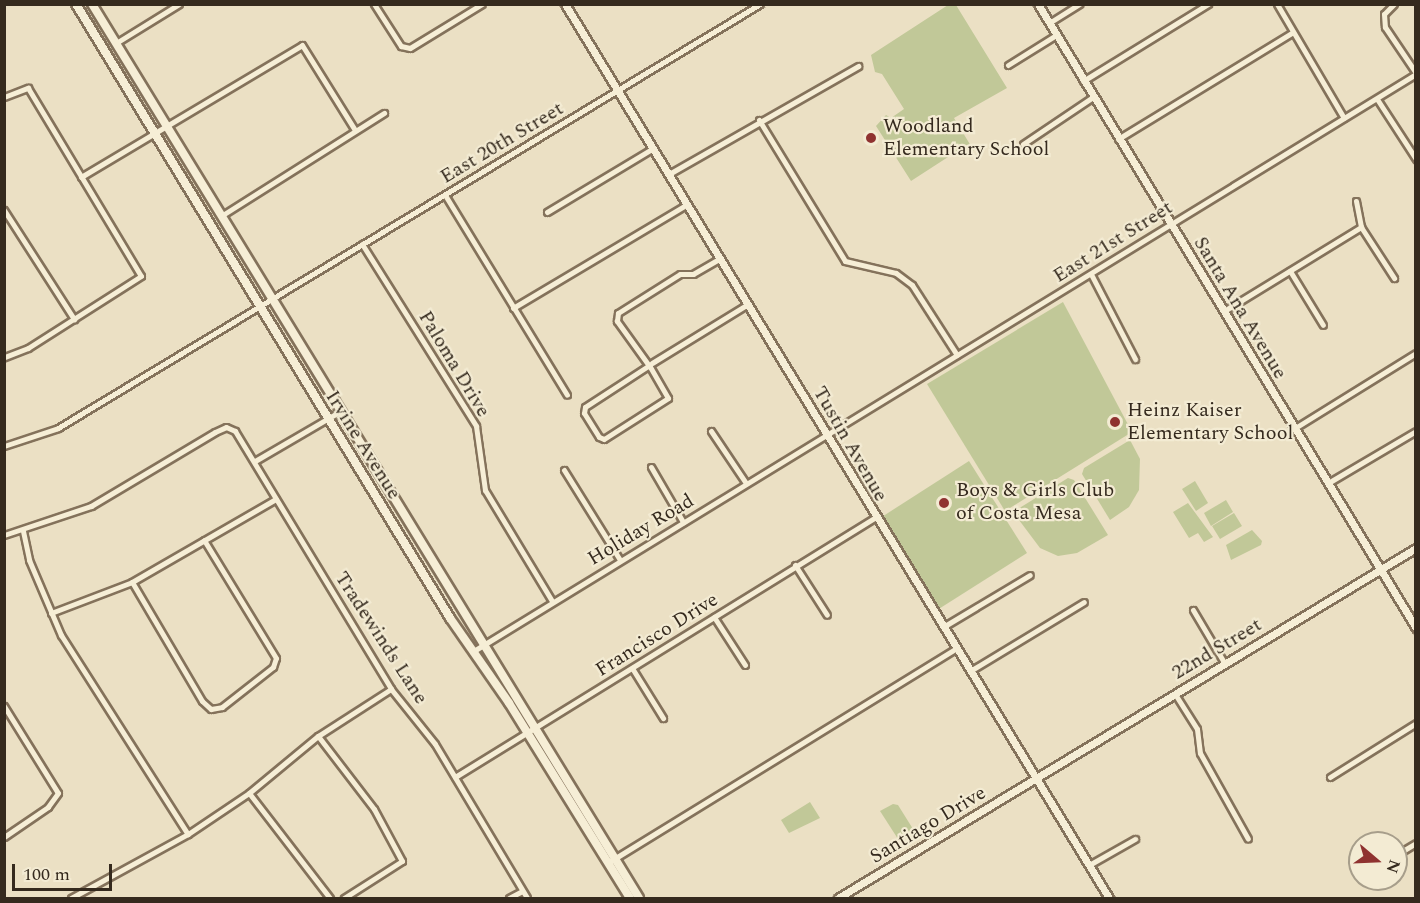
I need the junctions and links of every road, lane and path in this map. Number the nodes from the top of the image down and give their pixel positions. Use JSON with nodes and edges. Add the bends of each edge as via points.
{"nodes":[{"id":1,"x":76,"y":4,"type":"edge"},
{"id":2,"x":93,"y":4,"type":"edge"},
{"id":3,"x":179,"y":4,"type":"edge"},
{"id":4,"x":374,"y":4,"type":"edge"},
{"id":5,"x":482,"y":4,"type":"edge"},
{"id":6,"x":565,"y":4,"type":"edge"},
{"id":7,"x":760,"y":4,"type":"edge"},
{"id":8,"x":1038,"y":4,"type":"edge"},
{"id":9,"x":1079,"y":4,"type":"edge"},
{"id":10,"x":1208,"y":4,"type":"edge"},
{"id":11,"x":1277,"y":4,"type":"edge"},
{"id":12,"x":1394,"y":4,"type":"edge"},
{"id":13,"x":1049,"y":23,"type":"junction"},
{"id":14,"x":1293,"y":32,"type":"junction"},
{"id":15,"x":1056,"y":35,"type":"junction"},
{"id":16,"x":116,"y":42,"type":"junction"},
{"id":17,"x":1008,"y":65,"type":"dead end"},
{"id":18,"x":858,"y":66,"type":"dead end"},
{"id":19,"x":1416,"y":73,"type":"edge"},
{"id":20,"x":1083,"y":81,"type":"junction"},
{"id":21,"x":617,"y":91,"type":"junction"},
{"id":22,"x":4,"y":97,"type":"edge"},
{"id":23,"x":1093,"y":97,"type":"junction"},
{"id":24,"x":1377,"y":99,"type":"junction"},
{"id":25,"x":384,"y":113,"type":"dead end"},
{"id":26,"x":1344,"y":118,"type":"junction"},
{"id":27,"x":759,"y":120,"type":"junction"},
{"id":28,"x":168,"y":127,"type":"junction"},
{"id":29,"x":355,"y":130,"type":"junction"},
{"id":30,"x":156,"y":134,"type":"junction"},
{"id":31,"x":1118,"y":139,"type":"junction"},
{"id":32,"x":1023,"y":144,"type":"dead end"},
{"id":33,"x":652,"y":150,"type":"junction"},
{"id":34,"x":1416,"y":159,"type":"edge"},
{"id":35,"x":669,"y":174,"type":"junction"},
{"id":36,"x":81,"y":177,"type":"junction"},
{"id":37,"x":445,"y":195,"type":"junction"},
{"id":38,"x":1356,"y":201,"type":"dead end"},
{"id":39,"x":686,"y":205,"type":"junction"},
{"id":40,"x":4,"y":210,"type":"edge"},
{"id":41,"x":547,"y":212,"type":"dead end"},
{"id":42,"x":221,"y":216,"type":"junction"},
{"id":43,"x":1170,"y":224,"type":"junction"},
{"id":44,"x":1361,"y":227,"type":"junction"},
{"id":45,"x":362,"y":244,"type":"junction"},
{"id":46,"x":719,"y":259,"type":"junction"},
{"id":47,"x":1290,"y":270,"type":"junction"},
{"id":48,"x":1091,"y":274,"type":"junction"},
{"id":49,"x":1394,"y":278,"type":"dead end"},
{"id":50,"x":272,"y":298,"type":"junction"},
{"id":51,"x":748,"y":304,"type":"junction"},
{"id":52,"x":259,"y":306,"type":"junction"},
{"id":53,"x":513,"y":308,"type":"junction"},
{"id":54,"x":1224,"y":311,"type":"junction"},
{"id":55,"x":74,"y":319,"type":"junction"},
{"id":56,"x":1323,"y":325,"type":"dead end"},
{"id":57,"x":1416,"y":353,"type":"edge"},
{"id":58,"x":957,"y":356,"type":"junction"},
{"id":59,"x":4,"y":357,"type":"edge"},
{"id":60,"x":1135,"y":359,"type":"dead end"},
{"id":61,"x":650,"y":364,"type":"junction"},
{"id":62,"x":567,"y":395,"type":"dead end"},
{"id":63,"x":339,"y":412,"type":"junction"},
{"id":64,"x":326,"y":418,"type":"junction"},
{"id":65,"x":1295,"y":428,"type":"junction"},
{"id":66,"x":711,"y":431,"type":"dead end"},
{"id":67,"x":1416,"y":431,"type":"edge"},
{"id":68,"x":826,"y":434,"type":"junction"},
{"id":69,"x":4,"y":446,"type":"edge"},
{"id":70,"x":255,"y":461,"type":"junction"},
{"id":71,"x":651,"y":467,"type":"dead end"},
{"id":72,"x":564,"y":470,"type":"dead end"},
{"id":73,"x":746,"y":483,"type":"junction"},
{"id":74,"x":1328,"y":483,"type":"junction"},
{"id":75,"x":276,"y":499,"type":"junction"},
{"id":76,"x":874,"y":518,"type":"junction"},
{"id":77,"x":683,"y":522,"type":"junction"},
{"id":78,"x":23,"y":531,"type":"junction"},
{"id":79,"x":4,"y":535,"type":"edge"},
{"id":80,"x":204,"y":540,"type":"junction"},
{"id":81,"x":1416,"y":548,"type":"edge"},
{"id":82,"x":620,"y":560,"type":"junction"},
{"id":83,"x":795,"y":565,"type":"junction"},
{"id":84,"x":1380,"y":569,"type":"junction"},
{"id":85,"x":1030,"y":575,"type":"dead end"},
{"id":86,"x":132,"y":582,"type":"junction"},
{"id":87,"x":552,"y":601,"type":"junction"},
{"id":88,"x":1084,"y":602,"type":"dead end"},
{"id":89,"x":1192,"y":610,"type":"dead end"},
{"id":90,"x":51,"y":613,"type":"junction"},
{"id":91,"x":827,"y":615,"type":"dead end"},
{"id":92,"x":714,"y":617,"type":"junction"},
{"id":93,"x":944,"y":627,"type":"junction"},
{"id":94,"x":1416,"y":628,"type":"edge"},
{"id":95,"x":483,"y":645,"type":"junction"},
{"id":96,"x":957,"y":648,"type":"junction"},
{"id":97,"x":472,"y":652,"type":"junction"},
{"id":98,"x":1225,"y":664,"type":"junction"},
{"id":99,"x":744,"y":665,"type":"dead end"},
{"id":100,"x":632,"y":668,"type":"junction"},
{"id":101,"x":970,"y":671,"type":"junction"},
{"id":102,"x":391,"y":689,"type":"junction"},
{"id":103,"x":1175,"y":694,"type":"junction"},
{"id":104,"x":4,"y":706,"type":"edge"},
{"id":105,"x":663,"y":718,"type":"dead end"},
{"id":106,"x":1416,"y":723,"type":"edge"},
{"id":107,"x":531,"y":731,"type":"junction"},
{"id":108,"x":318,"y":736,"type":"junction"},
{"id":109,"x":455,"y":777,"type":"junction"},
{"id":110,"x":1330,"y":777,"type":"dead end"},
{"id":111,"x":1035,"y":779,"type":"junction"},
{"id":112,"x":249,"y":793,"type":"junction"},
{"id":113,"x":188,"y":834,"type":"junction"},
{"id":114,"x":4,"y":837,"type":"edge"},
{"id":115,"x":1135,"y":839,"type":"dead end"},
{"id":116,"x":1248,"y":839,"type":"dead end"},
{"id":117,"x":612,"y":860,"type":"junction"},
{"id":118,"x":1089,"y":865,"type":"junction"},
{"id":119,"x":522,"y":891,"type":"junction"},
{"id":120,"x":82,"y":892,"type":"junction"},
{"id":121,"x":71,"y":898,"type":"edge"},
{"id":122,"x":86,"y":898,"type":"edge"},
{"id":123,"x":330,"y":898,"type":"edge"},
{"id":124,"x":344,"y":898,"type":"edge"},
{"id":125,"x":509,"y":898,"type":"edge"},
{"id":126,"x":527,"y":898,"type":"edge"},
{"id":127,"x":630,"y":898,"type":"edge"},
{"id":128,"x":639,"y":898,"type":"edge"},
{"id":129,"x":838,"y":898,"type":"edge"},
{"id":130,"x":1109,"y":898,"type":"edge"}],
"edges":[{"from":1,"to":30,"type":"main road","name":"Irvine Avenue"},
{"from":2,"to":16,"type":"main road","name":"Irvine Avenue"},
{"from":3,"to":16,"type":"street"},
{"from":4,"to":5,"type":"street","via":[[401,46],[410,48]]},
{"from":6,"to":21,"type":"street","name":"Tustin Avenue"},
{"from":7,"to":21,"type":"street","name":"East 20th Street"},
{"from":8,"to":13,"type":"street","name":"Santa Ana Avenue"},
{"from":9,"to":13,"type":"street"},
{"from":10,"to":20,"type":"street"},
{"from":11,"to":14,"type":"street"},
{"from":12,"to":19,"type":"street","via":[[1384,14],[1385,27]]},
{"from":13,"to":15,"type":"street","name":"Santa Ana Avenue"},
{"from":14,"to":26,"type":"street"},
{"from":14,"to":31,"type":"street"},
{"from":15,"to":17,"type":"street"},
{"from":15,"to":20,"type":"street","name":"Santa Ana Avenue"},
{"from":16,"to":28,"type":"main road","name":"Irvine Avenue"},
{"from":18,"to":27,"type":"street"},
{"from":19,"to":24,"type":"street","name":"East 21st Street"},
{"from":20,"to":23,"type":"street","name":"Santa Ana Avenue"},
{"from":21,"to":33,"type":"street","name":"Tustin Avenue"},
{"from":21,"to":37,"type":"street","name":"East 20th Street"},
{"from":22,"to":36,"type":"street","via":[[28,88]]},
{"from":23,"to":31,"type":"street","name":"Santa Ana Avenue"},
{"from":23,"to":32,"type":"street"},
{"from":24,"to":26,"type":"street","name":"East 21st Street"},
{"from":24,"to":34,"type":"street"},
{"from":25,"to":29,"type":"street"},
{"from":26,"to":43,"type":"street","name":"East 21st Street"},
{"from":27,"to":35,"type":"street"},
{"from":27,"to":58,"type":"street","via":[[845,261],[896,273],[912,285]]},
{"from":28,"to":29,"type":"street","via":[[302,45]]},
{"from":28,"to":30,"type":"street"},
{"from":28,"to":42,"type":"main road","name":"Irvine Avenue"},
{"from":29,"to":42,"type":"street"},
{"from":30,"to":36,"type":"street"},
{"from":30,"to":52,"type":"main road","name":"Irvine Avenue"},
{"from":31,"to":43,"type":"street","name":"Santa Ana Avenue"},
{"from":33,"to":35,"type":"street","name":"Tustin Avenue"},
{"from":33,"to":41,"type":"street"},
{"from":35,"to":39,"type":"street","name":"Tustin Avenue"},
{"from":36,"to":55,"type":"street","via":[[141,276]]},
{"from":37,"to":45,"type":"street","name":"East 20th Street"},
{"from":37,"to":53,"type":"street"},
{"from":38,"to":44,"type":"street"},
{"from":39,"to":46,"type":"street","name":"Tustin Avenue"},
{"from":39,"to":53,"type":"street"},
{"from":40,"to":55,"type":"street"},
{"from":42,"to":50,"type":"main road","name":"Irvine Avenue"},
{"from":43,"to":48,"type":"street","name":"East 21st Street"},
{"from":43,"to":54,"type":"street","name":"Santa Ana Avenue"},
{"from":44,"to":47,"type":"street"},
{"from":44,"to":49,"type":"street"},
{"from":45,"to":50,"type":"street","name":"East 20th Street"},
{"from":45,"to":87,"type":"street","name":"Paloma Drive","via":[[476,426],[485,490]]},
{"from":46,"to":51,"type":"street","name":"Tustin Avenue"},
{"from":46,"to":61,"type":"street","via":[[693,274],[680,274],[618,313],[617,321]]},
{"from":47,"to":54,"type":"street"},
{"from":47,"to":56,"type":"street"},
{"from":48,"to":58,"type":"street","name":"East 21st Street"},
{"from":48,"to":60,"type":"street"},
{"from":50,"to":52,"type":"street","name":"East 20th Street"},
{"from":50,"to":63,"type":"main road","name":"Irvine Avenue"},
{"from":51,"to":61,"type":"street"},
{"from":51,"to":68,"type":"street","name":"Tustin Avenue"},
{"from":52,"to":64,"type":"main road","name":"Irvine Avenue"},
{"from":52,"to":69,"type":"street","name":"East 20th Street","via":[[58,428]]},
{"from":53,"to":62,"type":"street"},
{"from":54,"to":65,"type":"street","name":"Santa Ana Avenue"},
{"from":55,"to":59,"type":"street","via":[[28,348]]},
{"from":57,"to":65,"type":"street"},
{"from":58,"to":68,"type":"street","name":"East 21st Street"},
{"from":61,"to":61,"type":"street","via":[[585,407],[584,413],[599,437],[604,439],[667,400]]},
{"from":63,"to":64,"type":"street"},
{"from":63,"to":95,"type":"main road","name":"Irvine Avenue"},
{"from":64,"to":70,"type":"street"},
{"from":64,"to":97,"type":"main road","name":"Irvine Avenue"},
{"from":65,"to":74,"type":"street","name":"Santa Ana Avenue"},
{"from":66,"to":73,"type":"street"},
{"from":67,"to":74,"type":"street"},
{"from":68,"to":73,"type":"street","name":"Holiday Road"},
{"from":68,"to":76,"type":"street","name":"Tustin Avenue"},
{"from":70,"to":75,"type":"street","name":"Tradewinds Lane"},
{"from":70,"to":78,"type":"street","name":"Tradewinds Lane","via":[[235,431],[226,427],[91,506]]},
{"from":71,"to":77,"type":"street"},
{"from":72,"to":82,"type":"street"},
{"from":73,"to":77,"type":"street","name":"Holiday Road"},
{"from":74,"to":84,"type":"street","name":"Santa Ana Avenue"},
{"from":75,"to":80,"type":"street"},
{"from":75,"to":102,"type":"street","name":"Tradewinds Lane"},
{"from":76,"to":83,"type":"street","name":"Francisco Drive"},
{"from":76,"to":93,"type":"street","name":"Tustin Avenue"},
{"from":77,"to":82,"type":"street","name":"Holiday Road"},
{"from":78,"to":79,"type":"street"},
{"from":78,"to":90,"type":"street","via":[[29,560]]},
{"from":80,"to":86,"type":"street"},
{"from":80,"to":86,"type":"street","via":[[273,649],[276,663],[222,707],[211,709]]},
{"from":81,"to":84,"type":"street","name":"22nd Street"},
{"from":82,"to":87,"type":"street","name":"Holiday Road"},
{"from":83,"to":91,"type":"street"},
{"from":83,"to":92,"type":"street","name":"Francisco Drive"},
{"from":84,"to":94,"type":"street","name":"Santa Ana Avenue"},
{"from":84,"to":98,"type":"street","name":"22nd Street"},
{"from":85,"to":93,"type":"street"},
{"from":86,"to":90,"type":"street"},
{"from":87,"to":95,"type":"street","name":"Holiday Road"},
{"from":88,"to":101,"type":"street"},
{"from":89,"to":98,"type":"street"},
{"from":90,"to":113,"type":"street"},
{"from":92,"to":99,"type":"street"},
{"from":92,"to":100,"type":"street","name":"Francisco Drive"},
{"from":93,"to":96,"type":"street","name":"Tustin Avenue"},
{"from":95,"to":97,"type":"street","name":"Holiday Road"},
{"from":95,"to":107,"type":"main road","name":"Irvine Avenue"},
{"from":96,"to":101,"type":"street","name":"Tustin Avenue"},
{"from":96,"to":117,"type":"street"},
{"from":97,"to":107,"type":"main road","name":"Irvine Avenue"},
{"from":98,"to":103,"type":"street","name":"22nd Street"},
{"from":100,"to":105,"type":"street"},
{"from":100,"to":107,"type":"street","name":"Francisco Drive"},
{"from":101,"to":111,"type":"street","name":"Tustin Avenue"},
{"from":102,"to":108,"type":"street"},
{"from":102,"to":109,"type":"street","name":"Tradewinds Lane","via":[[435,744]]},
{"from":103,"to":111,"type":"street","name":"22nd Street"},
{"from":103,"to":116,"type":"street","via":[[1197,729],[1200,753]]},
{"from":104,"to":114,"type":"street","via":[[55,786],[58,797]]},
{"from":106,"to":110,"type":"street"},
{"from":107,"to":109,"type":"street","name":"Francisco Drive"},
{"from":107,"to":117,"type":"main road","name":"Irvine Avenue"},
{"from":108,"to":112,"type":"street"},
{"from":108,"to":124,"type":"street","via":[[374,809],[402,861]]},
{"from":109,"to":119,"type":"street","name":"Tradewinds Lane"},
{"from":111,"to":118,"type":"street","name":"Tustin Avenue"},
{"from":111,"to":129,"type":"street","name":"Santiago Drive"},
{"from":112,"to":113,"type":"street"},
{"from":112,"to":123,"type":"street"},
{"from":113,"to":120,"type":"street"},
{"from":115,"to":118,"type":"street"},
{"from":117,"to":127,"type":"main road","name":"Irvine Avenue"},
{"from":117,"to":128,"type":"main road","name":"Irvine Avenue"},
{"from":118,"to":130,"type":"street","name":"Tustin Avenue"},
{"from":119,"to":125,"type":"street"},
{"from":119,"to":126,"type":"street","name":"Tradewinds Lane"},
{"from":120,"to":121,"type":"street"},
{"from":120,"to":122,"type":"street"}]}
